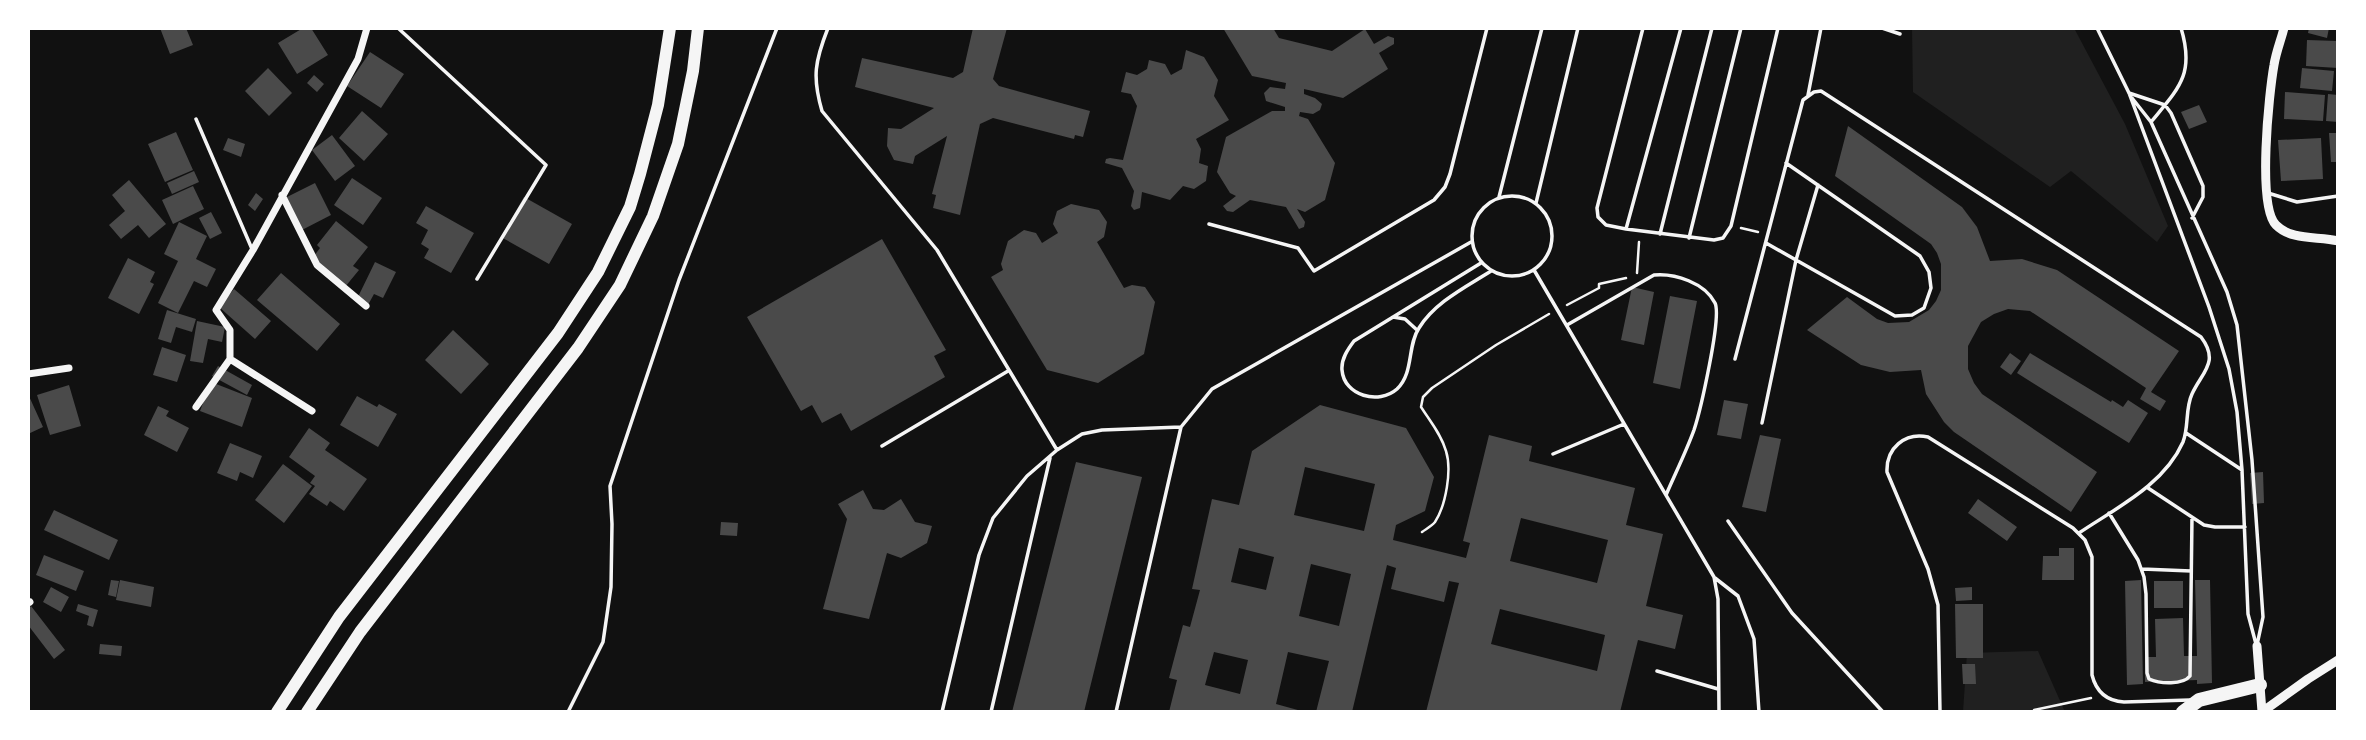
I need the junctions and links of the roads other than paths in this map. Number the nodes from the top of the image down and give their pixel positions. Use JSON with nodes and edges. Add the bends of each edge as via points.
{"nodes":[{"id":1,"x":367,"y":28,"type":"edge"},
{"id":2,"x":398,"y":28,"type":"edge"},
{"id":3,"x":670,"y":28,"type":"edge"},
{"id":4,"x":698,"y":28,"type":"edge"},
{"id":5,"x":777,"y":28,"type":"edge"},
{"id":6,"x":828,"y":28,"type":"edge"},
{"id":7,"x":1487,"y":28,"type":"edge"},
{"id":8,"x":1542,"y":28,"type":"edge"},
{"id":9,"x":1578,"y":28,"type":"edge"},
{"id":10,"x":1643,"y":28,"type":"edge"},
{"id":11,"x":1681,"y":28,"type":"edge"},
{"id":12,"x":1712,"y":28,"type":"edge"},
{"id":13,"x":1741,"y":28,"type":"edge"},
{"id":14,"x":1778,"y":28,"type":"edge"},
{"id":15,"x":1821,"y":28,"type":"edge"},
{"id":16,"x":1882,"y":28,"type":"edge"},
{"id":17,"x":2097,"y":28,"type":"edge"},
{"id":18,"x":2181,"y":28,"type":"edge"},
{"id":19,"x":2284,"y":28,"type":"edge"},
{"id":20,"x":1900,"y":34,"type":"dead end"},
{"id":21,"x":2129,"y":93,"type":"junction"},
{"id":22,"x":1808,"y":94,"type":"junction"},
{"id":23,"x":2165,"y":105,"type":"junction"},
{"id":24,"x":196,"y":119,"type":"dead end"},
{"id":25,"x":2151,"y":122,"type":"junction"},
{"id":26,"x":1786,"y":163,"type":"junction"},
{"id":27,"x":1818,"y":185,"type":"junction"},
{"id":28,"x":2266,"y":192,"type":"junction"},
{"id":29,"x":282,"y":195,"type":"junction"},
{"id":30,"x":2338,"y":196,"type":"edge"},
{"id":31,"x":1499,"y":197,"type":"junction"},
{"id":32,"x":1536,"y":203,"type":"junction"},
{"id":33,"x":2192,"y":218,"type":"junction"},
{"id":34,"x":1209,"y":224,"type":"dead end"},
{"id":35,"x":1626,"y":229,"type":"junction"},
{"id":36,"x":1660,"y":234,"type":"junction"},
{"id":37,"x":1689,"y":238,"type":"junction"},
{"id":38,"x":2338,"y":241,"type":"edge"},
{"id":39,"x":1471,"y":242,"type":"junction"},
{"id":40,"x":1766,"y":243,"type":"junction"},
{"id":41,"x":253,"y":250,"type":"junction"},
{"id":42,"x":1796,"y":260,"type":"junction"},
{"id":43,"x":1481,"y":263,"type":"junction"},
{"id":44,"x":1534,"y":270,"type":"junction"},
{"id":45,"x":1491,"y":271,"type":"junction"},
{"id":46,"x":477,"y":279,"type":"dead end"},
{"id":47,"x":366,"y":306,"type":"dead end"},
{"id":48,"x":1394,"y":317,"type":"junction"},
{"id":49,"x":1567,"y":326,"type":"junction"},
{"id":50,"x":1417,"y":330,"type":"junction"},
{"id":51,"x":230,"y":359,"type":"junction"},
{"id":52,"x":1735,"y":359,"type":"dead end"},
{"id":53,"x":69,"y":368,"type":"dead end"},
{"id":54,"x":1009,"y":371,"type":"junction"},
{"id":55,"x":28,"y":374,"type":"edge"},
{"id":56,"x":196,"y":407,"type":"dead end"},
{"id":57,"x":312,"y":411,"type":"dead end"},
{"id":58,"x":1762,"y":423,"type":"dead end"},
{"id":59,"x":1624,"y":424,"type":"junction"},
{"id":60,"x":1181,"y":428,"type":"junction"},
{"id":61,"x":2186,"y":433,"type":"junction"},
{"id":62,"x":882,"y":446,"type":"dead end"},
{"id":63,"x":1057,"y":450,"type":"junction"},
{"id":64,"x":1553,"y":454,"type":"dead end"},
{"id":65,"x":1050,"y":458,"type":"junction"},
{"id":66,"x":2242,"y":470,"type":"junction"},
{"id":67,"x":2148,"y":488,"type":"junction"},
{"id":68,"x":1666,"y":495,"type":"junction"},
{"id":69,"x":2109,"y":513,"type":"junction"},
{"id":70,"x":2192,"y":517,"type":"junction"},
{"id":71,"x":1728,"y":521,"type":"dead end"},
{"id":72,"x":2245,"y":527,"type":"junction"},
{"id":73,"x":2079,"y":533,"type":"junction"},
{"id":74,"x":2142,"y":569,"type":"junction"},
{"id":75,"x":2191,"y":571,"type":"junction"},
{"id":76,"x":1714,"y":577,"type":"junction"},
{"id":77,"x":2257,"y":646,"type":"junction"},
{"id":78,"x":2338,"y":660,"type":"edge"},
{"id":79,"x":1657,"y":671,"type":"dead end"},
{"id":80,"x":2260,"y":685,"type":"junction"},
{"id":81,"x":1718,"y":689,"type":"junction"},
{"id":82,"x":2200,"y":700,"type":"junction"},
{"id":83,"x":277,"y":712,"type":"edge"},
{"id":84,"x":307,"y":712,"type":"edge"},
{"id":85,"x":568,"y":712,"type":"edge"},
{"id":86,"x":942,"y":712,"type":"edge"},
{"id":87,"x":991,"y":712,"type":"edge"},
{"id":88,"x":1116,"y":712,"type":"edge"},
{"id":89,"x":1718,"y":712,"type":"edge"},
{"id":90,"x":1759,"y":712,"type":"edge"},
{"id":91,"x":1883,"y":712,"type":"edge"},
{"id":92,"x":1940,"y":712,"type":"edge"},
{"id":93,"x":2183,"y":712,"type":"edge"},
{"id":94,"x":2262,"y":712,"type":"edge"}],
"edges":[{"from":1,"to":29,"type":"street","via":[[358,59]]},
{"from":2,"to":46,"type":"lane","via":[[546,165]]},
{"from":3,"to":83,"type":"highway","via":[[658,105],[640,174],[630,207],[598,272],[558,333],[339,617]]},
{"from":4,"to":84,"type":"highway","via":[[687,108],[667,181],[620,285],[578,348],[360,632]]},
{"from":5,"to":85,"type":"lane","via":[[680,280],[610,486],[611,587],[603,642]]},
{"from":6,"to":54,"type":"lane","via":[[816,58],[815,88],[822,111],[937,250]]},
{"from":7,"to":34,"type":"lane","via":[[1446,187],[1434,200],[1314,271],[1298,247]]},
{"from":8,"to":31,"type":"lane"},
{"from":9,"to":32,"type":"lane"},
{"from":10,"to":35,"type":"lane","via":[[1597,212],[1606,225]]},
{"from":11,"to":35,"type":"lane"},
{"from":12,"to":36,"type":"lane"},
{"from":13,"to":37,"type":"lane"},
{"from":14,"to":37,"type":"lane","via":[[1731,226],[1718,240]]},
{"from":15,"to":22,"type":"lane"},
{"from":16,"to":20,"type":"lane"},
{"from":17,"to":21,"type":"lane"},
{"from":18,"to":23,"type":"lane","via":[[2188,61]]},
{"from":19,"to":28,"type":"street","via":[[2266,132]]},
{"from":21,"to":23,"type":"lane"},
{"from":21,"to":25,"type":"lane"},
{"from":21,"to":66,"type":"lane","via":[[2229,369]]},
{"from":22,"to":26,"type":"lane"},
{"from":22,"to":61,"type":"lane","via":[[1828,94],[2201,337],[2209,363],[2190,399]]},
{"from":23,"to":25,"type":"lane"},
{"from":23,"to":33,"type":"lane","via":[[2203,186],[2203,197]]},
{"from":24,"to":41,"type":"lane"},
{"from":25,"to":33,"type":"lane"},
{"from":26,"to":27,"type":"lane"},
{"from":26,"to":40,"type":"lane"},
{"from":27,"to":42,"type":"lane"},
{"from":27,"to":42,"type":"lane","via":[[1920,256],[1931,288],[1924,307],[1913,315],[1895,316]]},
{"from":28,"to":30,"type":"lane","via":[[2297,202]]},
{"from":28,"to":38,"type":"street","via":[[2274,223],[2290,235]]},
{"from":29,"to":41,"type":"street"},
{"from":29,"to":47,"type":"street","via":[[317,265]]},
{"from":31,"to":32,"type":"lane","via":[[1514,195]]},
{"from":31,"to":39,"type":"lane","via":[[1480,210]]},
{"from":32,"to":44,"type":"lane","via":[[1546,214],[1552,239],[1549,253]]},
{"from":33,"to":77,"type":"lane","via":[[2227,292],[2239,342],[2263,617]]},
{"from":35,"to":36,"type":"lane"},
{"from":36,"to":37,"type":"lane"},
{"from":39,"to":43,"type":"lane"},
{"from":39,"to":60,"type":"lane","via":[[1212,389]]},
{"from":40,"to":42,"type":"lane"},
{"from":40,"to":52,"type":"lane"},
{"from":41,"to":51,"type":"street","via":[[216,310],[230,330]]},
{"from":42,"to":58,"type":"lane"},
{"from":43,"to":45,"type":"lane"},
{"from":43,"to":48,"type":"lane"},
{"from":44,"to":45,"type":"lane","via":[[1519,276]]},
{"from":44,"to":49,"type":"lane"},
{"from":45,"to":50,"type":"lane","via":[[1448,299]]},
{"from":48,"to":50,"type":"lane","via":[[1405,319]]},
{"from":48,"to":50,"type":"lane","via":[[1354,341],[1345,353],[1345,381],[1354,391],[1370,397],[1396,389],[1405,378]]},
{"from":49,"to":59,"type":"lane"},
{"from":49,"to":68,"type":"lane","via":[[1654,275],[1690,281],[1716,304],[1694,430]]},
{"from":51,"to":56,"type":"street"},
{"from":51,"to":57,"type":"street"},
{"from":53,"to":55,"type":"street"},
{"from":54,"to":62,"type":"lane"},
{"from":54,"to":63,"type":"lane"},
{"from":59,"to":64,"type":"lane"},
{"from":59,"to":68,"type":"lane"},
{"from":60,"to":63,"type":"lane","via":[[1102,430],[1082,434]]},
{"from":60,"to":88,"type":"lane"},
{"from":61,"to":66,"type":"lane"},
{"from":61,"to":67,"type":"lane","via":[[2177,453]]},
{"from":63,"to":65,"type":"lane"},
{"from":65,"to":86,"type":"lane","via":[[1027,476],[993,518],[979,555]]},
{"from":65,"to":87,"type":"lane"},
{"from":66,"to":72,"type":"lane"},
{"from":67,"to":69,"type":"lane"},
{"from":67,"to":70,"type":"lane"},
{"from":68,"to":76,"type":"lane"},
{"from":69,"to":73,"type":"lane"},
{"from":69,"to":74,"type":"lane"},
{"from":70,"to":72,"type":"lane","via":[[2209,526]]},
{"from":70,"to":75,"type":"lane"},
{"from":71,"to":91,"type":"lane","via":[[1792,613]]},
{"from":72,"to":77,"type":"lane","via":[[2248,614]]},
{"from":73,"to":82,"type":"lane","via":[[2092,557],[2092,675],[2098,689],[2109,699],[2124,702]]},
{"from":73,"to":92,"type":"lane","via":[[1928,437],[1907,438],[1895,446],[1887,472],[1928,569],[1938,605]]},
{"from":74,"to":75,"type":"lane"},
{"from":74,"to":75,"type":"lane","via":[[2147,673],[2156,682],[2183,682],[2190,676]]},
{"from":76,"to":81,"type":"lane"},
{"from":76,"to":90,"type":"lane","via":[[1738,596],[1754,639]]},
{"from":77,"to":80,"type":"street"},
{"from":78,"to":94,"type":"street"},
{"from":79,"to":81,"type":"lane"},
{"from":80,"to":82,"type":"highway"},
{"from":80,"to":94,"type":"street"},
{"from":81,"to":89,"type":"lane"},
{"from":82,"to":93,"type":"highway"}]}
